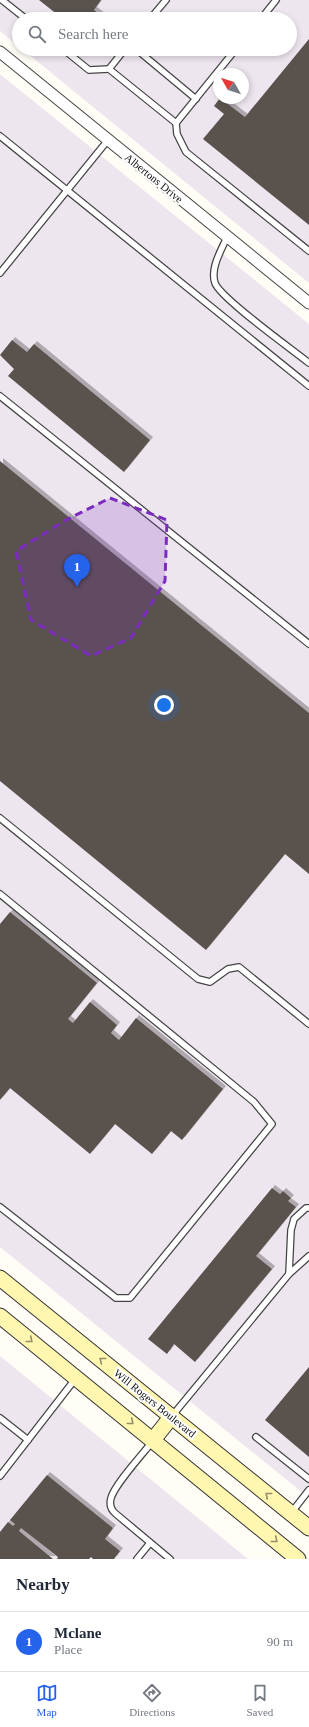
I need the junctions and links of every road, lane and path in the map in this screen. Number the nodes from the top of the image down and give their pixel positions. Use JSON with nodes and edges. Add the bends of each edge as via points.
{"nodes":[{"id":1,"x":2,"y":0,"type":"edge"},
{"id":2,"x":166,"y":0,"type":"edge"},
{"id":3,"x":276,"y":0,"type":"edge"},
{"id":4,"x":17,"y":12,"type":"edge"},
{"id":5,"x":156,"y":12,"type":"edge"},
{"id":6,"x":267,"y":12,"type":"edge"},
{"id":7,"x":0,"y":52,"type":"edge"},
{"id":8,"x":72,"y":56,"type":"edge"},
{"id":9,"x":119,"y":56,"type":"edge"},
{"id":10,"x":144,"y":56,"type":"edge"},
{"id":11,"x":230,"y":56,"type":"edge"},
{"id":12,"x":109,"y":69,"type":"junction"},
{"id":13,"x":196,"y":99,"type":"junction"},
{"id":14,"x":176,"y":123,"type":"junction"},
{"id":15,"x":0,"y":136,"type":"edge"},
{"id":16,"x":108,"y":140,"type":"junction"},
{"id":17,"x":66,"y":190,"type":"junction"},
{"id":18,"x":227,"y":237,"type":"junction"},
{"id":19,"x":309,"y":251,"type":"edge"},
{"id":20,"x":0,"y":273,"type":"edge"},
{"id":21,"x":309,"y":303,"type":"edge"},
{"id":22,"x":309,"y":363,"type":"edge"},
{"id":23,"x":309,"y":386,"type":"edge"},
{"id":24,"x":0,"y":396,"type":"edge"},
{"id":25,"x":309,"y":644,"type":"edge"},
{"id":26,"x":0,"y":818,"type":"edge"},
{"id":27,"x":0,"y":894,"type":"edge"},
{"id":28,"x":309,"y":1024,"type":"edge"},
{"id":29,"x":0,"y":1207,"type":"edge"},
{"id":30,"x":309,"y":1208,"type":"edge"},
{"id":31,"x":309,"y":1256,"type":"edge"},
{"id":32,"x":289,"y":1274,"type":"junction"},
{"id":33,"x":0,"y":1278,"type":"edge"},
{"id":34,"x":0,"y":1316,"type":"edge"},
{"id":35,"x":76,"y":1378,"type":"junction"},
{"id":36,"x":172,"y":1416,"type":"junction"},
{"id":37,"x":0,"y":1418,"type":"edge"},
{"id":38,"x":256,"y":1437,"type":"dead end"},
{"id":39,"x":28,"y":1440,"type":"junction"},
{"id":40,"x":153,"y":1440,"type":"junction"},
{"id":41,"x":0,"y":1476,"type":"edge"},
{"id":42,"x":309,"y":1479,"type":"edge"},
{"id":43,"x":309,"y":1490,"type":"edge"},
{"id":44,"x":290,"y":1513,"type":"junction"},
{"id":45,"x":309,"y":1528,"type":"edge"},
{"id":46,"x":150,"y":1543,"type":"junction"},
{"id":47,"x":137,"y":1559,"type":"edge"},
{"id":48,"x":170,"y":1559,"type":"edge"},
{"id":49,"x":298,"y":1559,"type":"edge"}],
"edges":[{"from":1,"to":4,"type":"lane"},
{"from":2,"to":5,"type":"lane"},
{"from":3,"to":6,"type":"lane"},
{"from":7,"to":16,"type":"street","name":"Albertons Drive"},
{"from":8,"to":12,"type":"lane","via":[[89,70]]},
{"from":9,"to":12,"type":"lane"},
{"from":10,"to":13,"type":"lane"},
{"from":11,"to":13,"type":"lane"},
{"from":12,"to":14,"type":"lane"},
{"from":13,"to":14,"type":"lane"},
{"from":14,"to":19,"type":"lane","via":[[177,134],[186,152]]},
{"from":15,"to":17,"type":"lane"},
{"from":16,"to":17,"type":"lane"},
{"from":16,"to":18,"type":"street","name":"Albertons Drive"},
{"from":17,"to":20,"type":"lane"},
{"from":17,"to":23,"type":"lane"},
{"from":18,"to":21,"type":"street","name":"Albertons Drive"},
{"from":18,"to":22,"type":"lane","via":[[214,269],[216,284],[231,301]]},
{"from":24,"to":25,"type":"lane"},
{"from":26,"to":28,"type":"lane","via":[[198,979],[210,982],[228,969],[239,967]]},
{"from":27,"to":29,"type":"lane","via":[[254,1102],[272,1124],[130,1298],[116,1298]]},
{"from":30,"to":32,"type":"lane","via":[[294,1219]]},
{"from":31,"to":32,"type":"lane"},
{"from":32,"to":36,"type":"lane"},
{"from":36,"to":33,"type":"main road","name":"Will Rogers Boulevard","one_way":true},
{"from":34,"to":35,"type":"main road","one_way":true},
{"from":35,"to":39,"type":"lane"},
{"from":35,"to":40,"type":"main road","one_way":true},
{"from":36,"to":40,"type":"main road"},
{"from":44,"to":36,"type":"main road","name":"Will Rogers Boulevard","one_way":true},
{"from":37,"to":39,"type":"lane"},
{"from":38,"to":42,"type":"lane"},
{"from":39,"to":41,"type":"lane"},
{"from":40,"to":46,"type":"lane","via":[[111,1497],[112,1510]]},
{"from":40,"to":49,"type":"main road","one_way":true},
{"from":43,"to":44,"type":"lane"},
{"from":44,"to":45,"type":"main road","name":"Will Rogers Boulevard"},
{"from":46,"to":47,"type":"lane"},
{"from":46,"to":48,"type":"lane"}]}
